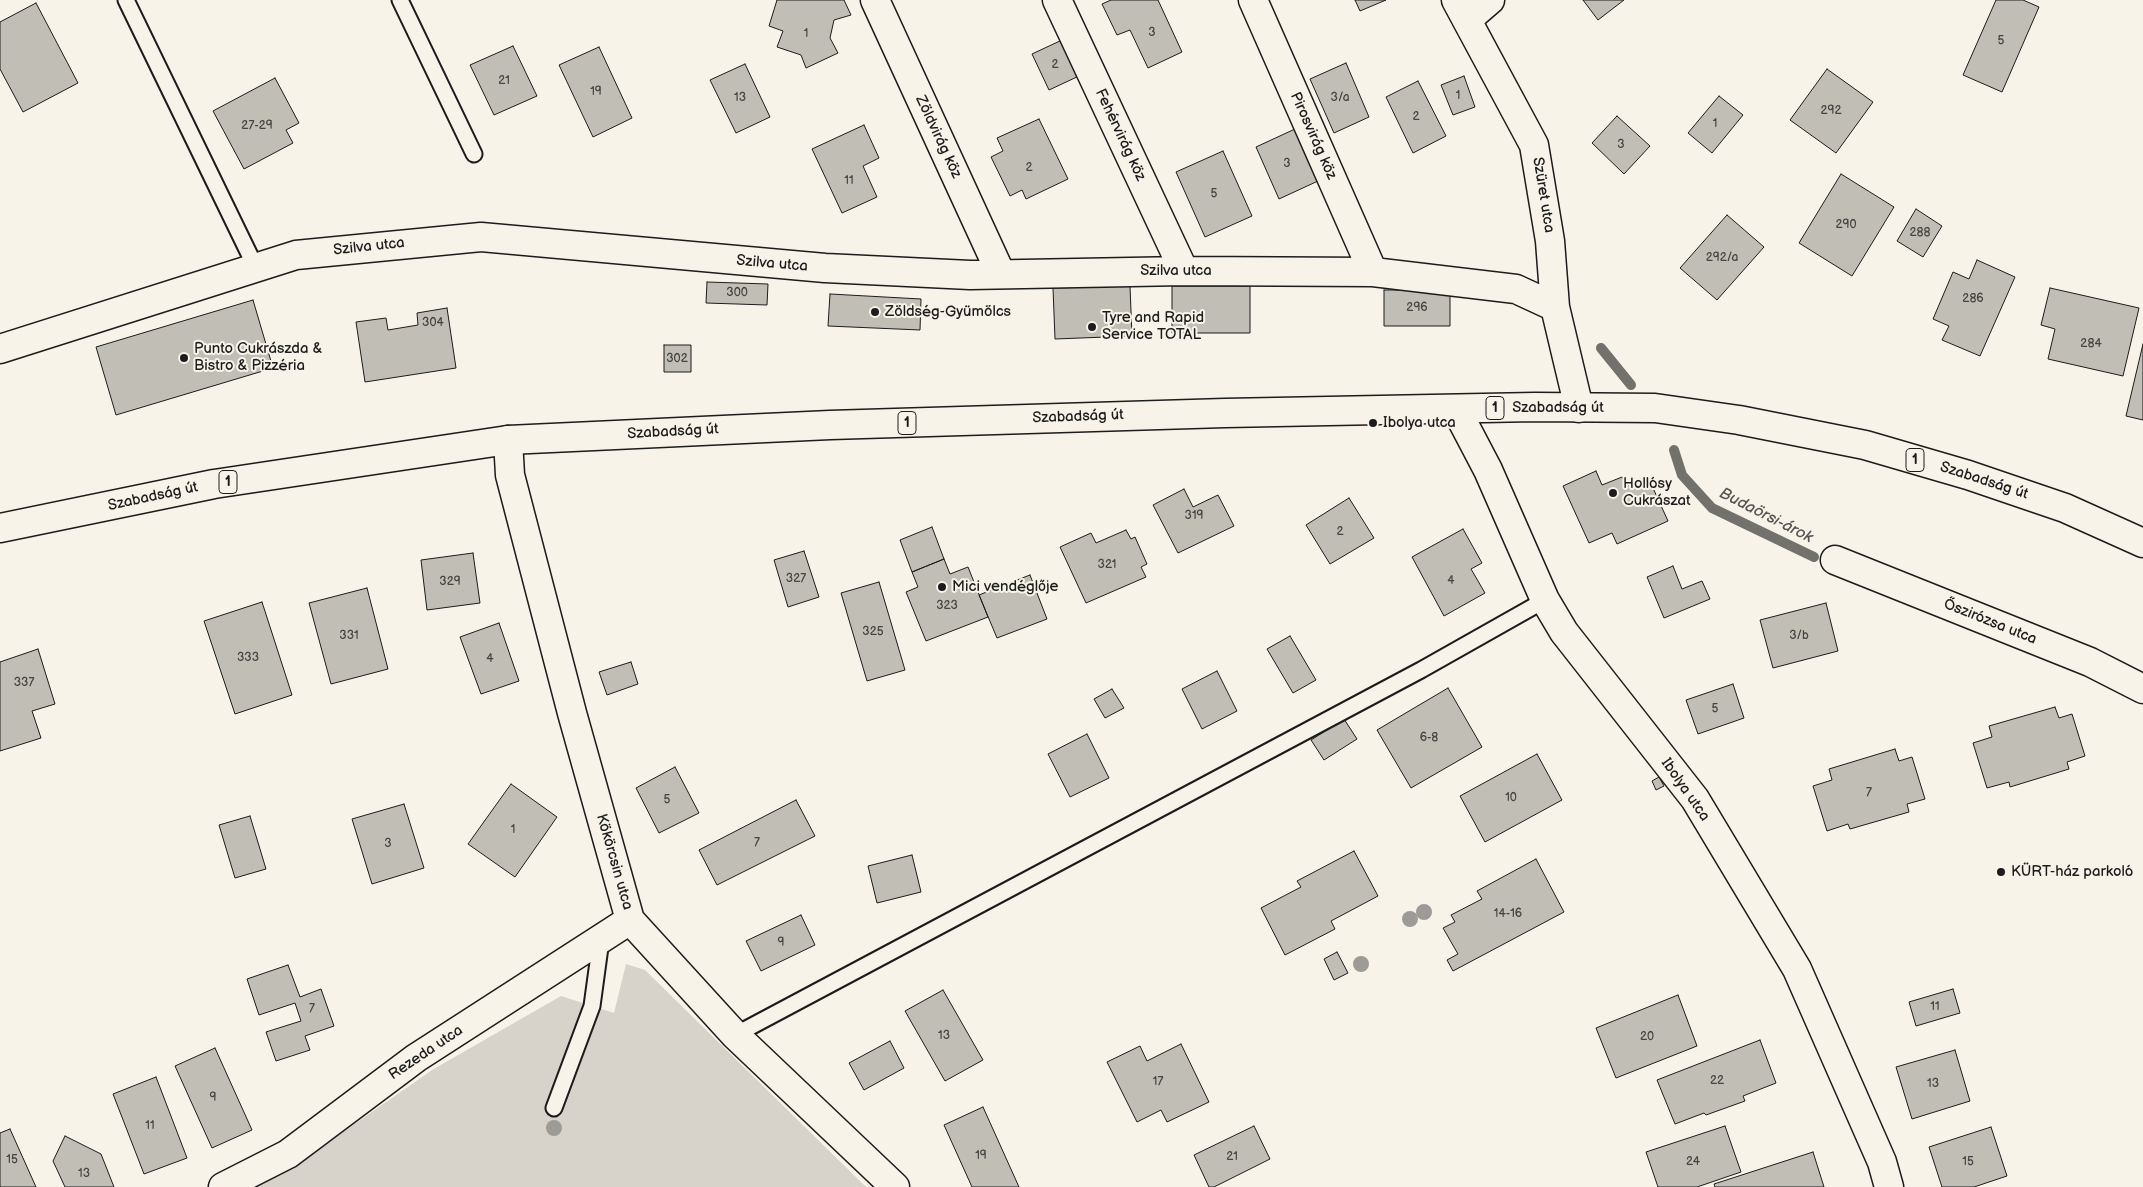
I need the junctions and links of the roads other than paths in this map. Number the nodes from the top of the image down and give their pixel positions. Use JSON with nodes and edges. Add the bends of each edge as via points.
{"nodes":[{"id":1,"x":126,"y":0,"type":"edge"},
{"id":2,"x":400,"y":0,"type":"edge"},
{"id":3,"x":875,"y":0,"type":"edge"},
{"id":4,"x":1057,"y":0,"type":"edge"},
{"id":5,"x":1253,"y":0,"type":"edge"},
{"id":6,"x":1490,"y":0,"type":"edge"},
{"id":7,"x":1462,"y":9,"type":"edge"},
{"id":8,"x":474,"y":154,"type":"dead end"},
{"id":9,"x":256,"y":268,"type":"junction"},
{"id":10,"x":1184,"y":271,"type":"junction"},
{"id":11,"x":1373,"y":272,"type":"junction"},
{"id":12,"x":1001,"y":274,"type":"junction"},
{"id":13,"x":1555,"y":307,"type":"junction"},
{"id":14,"x":0,"y":349,"type":"edge"},
{"id":15,"x":1579,"y":408,"type":"junction"},
{"id":16,"x":1456,"y":409,"type":"junction"},
{"id":17,"x":508,"y":440,"type":"junction"},
{"id":18,"x":0,"y":528,"type":"edge"},
{"id":19,"x":2143,"y":543,"type":"edge"},
{"id":20,"x":1835,"y":560,"type":"dead end"},
{"id":21,"x":1545,"y":600,"type":"junction"},
{"id":22,"x":2143,"y":689,"type":"edge"},
{"id":23,"x":630,"y":920,"type":"junction"},
{"id":24,"x":601,"y":940,"type":"junction"},
{"id":25,"x":735,"y":1035,"type":"junction"},
{"id":26,"x":554,"y":1108,"type":"dead end"},
{"id":27,"x":223,"y":1187,"type":"edge"},
{"id":28,"x":895,"y":1187,"type":"edge"},
{"id":29,"x":1889,"y":1187,"type":"edge"}],
"edges":[{"from":1,"to":9,"type":"lane"},
{"from":2,"to":8,"type":"lane"},
{"from":3,"to":12,"type":"street","name":"Zöldvirág köz"},
{"from":4,"to":10,"type":"street","name":"Fehérvirág köz"},
{"from":5,"to":11,"type":"street","name":"Pirosvirág köz"},
{"from":6,"to":7,"type":"street"},
{"from":7,"to":13,"type":"street","name":"Szüret utca","via":[[1534,145],[1550,241]]},
{"from":9,"to":12,"type":"street","name":"Szilva utca","via":[[296,254],[481,237],[824,268]]},
{"from":9,"to":14,"type":"street","name":"Szilva utca"},
{"from":10,"to":11,"type":"street","name":"Szilva utca"},
{"from":10,"to":12,"type":"street","name":"Szilva utca"},
{"from":11,"to":13,"type":"street","name":"Szilva utca","via":[[1516,289]]},
{"from":13,"to":15,"type":"street","name":"Szüret utca"},
{"from":15,"to":16,"type":"street","name":"Szabadság út","number":"1"},
{"from":15,"to":19,"type":"street","name":"Szabadság út","number":"1","via":[[1655,408],[1739,420],[1865,445],[2065,508]]},
{"from":16,"to":17,"type":"street","name":"Szabadság út","number":"1","via":[[830,425]]},
{"from":16,"to":21,"type":"street","name":"Ibolya utca","via":[[1488,470]]},
{"from":17,"to":18,"type":"street","name":"Szabadság út","number":"1","via":[[214,484]]},
{"from":17,"to":23,"type":"street","name":"Kökörcsin utca","via":[[510,475]]},
{"from":20,"to":22,"type":"street","name":"Őszirózsa utca","via":[[2090,662]]},
{"from":21,"to":25,"type":"lane","via":[[1412,675]]},
{"from":21,"to":29,"type":"street","name":"Ibolya utca","via":[[1564,632],[1695,799],[1797,969],[1882,1162]]},
{"from":23,"to":24,"type":"street","name":"Rezeda utca"},
{"from":23,"to":25,"type":"street","name":"Kökörcsin utca"},
{"from":24,"to":26,"type":"lane","via":[[592,1006]]},
{"from":24,"to":27,"type":"street","name":"Rezeda utca","via":[[416,1058],[288,1154]]},
{"from":25,"to":28,"type":"street","name":"Kökörcsin utca"}]}
